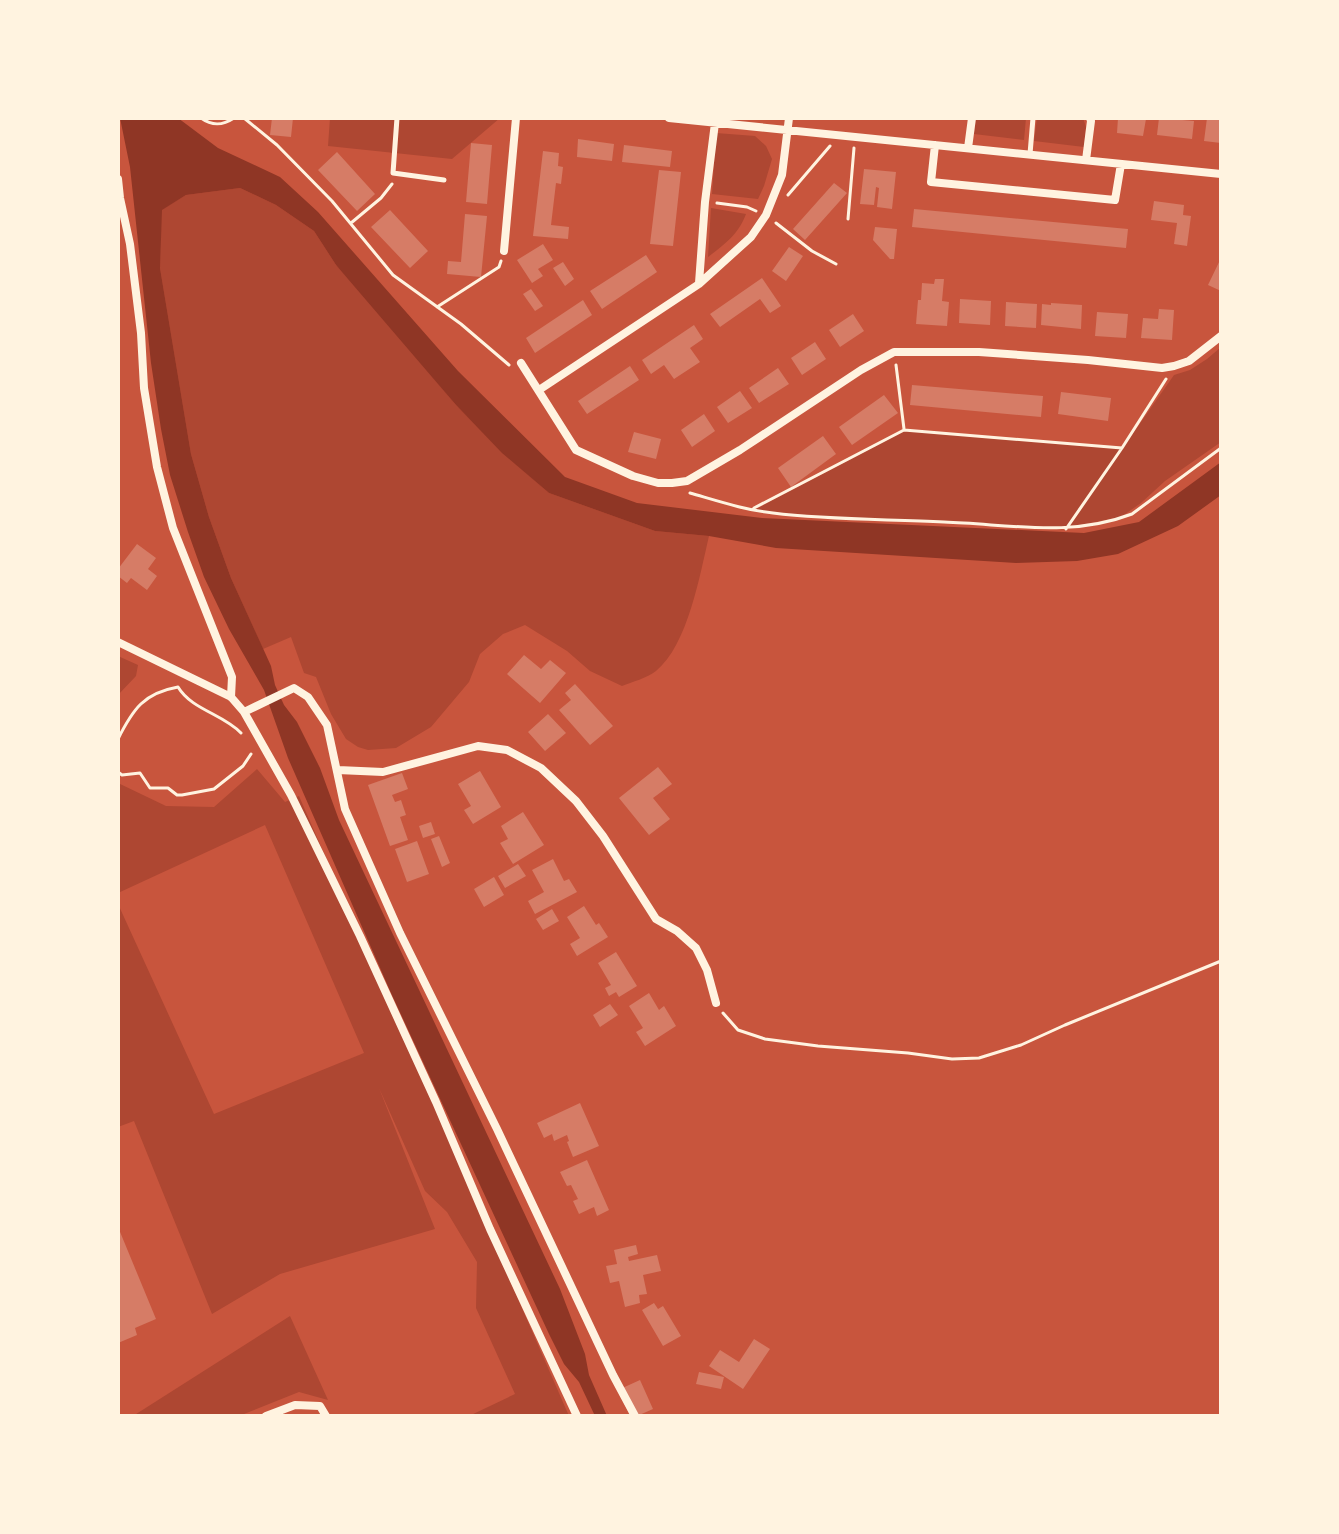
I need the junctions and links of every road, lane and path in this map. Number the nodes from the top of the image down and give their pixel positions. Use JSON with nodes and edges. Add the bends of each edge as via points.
{"nodes":[{"id":1,"x":201,"y":118,"type":"edge"},
{"id":2,"x":234,"y":118,"type":"edge"},
{"id":3,"x":244,"y":118,"type":"edge"},
{"id":4,"x":397,"y":118,"type":"edge"},
{"id":5,"x":516,"y":118,"type":"edge"},
{"id":6,"x":669,"y":118,"type":"edge"},
{"id":7,"x":789,"y":118,"type":"edge"},
{"id":8,"x":972,"y":118,"type":"edge"},
{"id":9,"x":1033,"y":118,"type":"edge"},
{"id":10,"x":1090,"y":118,"type":"edge"},
{"id":11,"x":715,"y":123,"type":"junction"},
{"id":12,"x":788,"y":129,"type":"junction"},
{"id":13,"x":840,"y":134,"type":"junction"},
{"id":14,"x":855,"y":136,"type":"junction"},
{"id":15,"x":935,"y":145,"type":"junction"},
{"id":16,"x":968,"y":148,"type":"junction"},
{"id":17,"x":1030,"y":154,"type":"junction"},
{"id":18,"x":1086,"y":160,"type":"junction"},
{"id":19,"x":1121,"y":164,"type":"junction"},
{"id":20,"x":393,"y":173,"type":"junction"},
{"id":21,"x":1221,"y":174,"type":"edge"},
{"id":22,"x":118,"y":179,"type":"edge"},
{"id":23,"x":444,"y":180,"type":"dead end"},
{"id":24,"x":789,"y":194,"type":"dead end"},
{"id":25,"x":848,"y":219,"type":"dead end"},
{"id":26,"x":350,"y":223,"type":"junction"},
{"id":27,"x":504,"y":251,"type":"joint"},
{"id":28,"x":699,"y":284,"type":"junction"},
{"id":29,"x":437,"y":307,"type":"junction"},
{"id":30,"x":1221,"y":336,"type":"edge"},
{"id":31,"x":894,"y":352,"type":"junction"},
{"id":32,"x":517,"y":366,"type":"joint"},
{"id":33,"x":1174,"y":366,"type":"junction"},
{"id":34,"x":539,"y":390,"type":"junction"},
{"id":35,"x":904,"y":430,"type":"junction"},
{"id":36,"x":1122,"y":448,"type":"junction"},
{"id":37,"x":1221,"y":448,"type":"edge"},
{"id":38,"x":679,"y":491,"type":"dead end"},
{"id":39,"x":751,"y":510,"type":"junction"},
{"id":40,"x":1066,"y":529,"type":"junction"},
{"id":41,"x":118,"y":642,"type":"edge"},
{"id":42,"x":231,"y":697,"type":"junction"},
{"id":43,"x":244,"y":712,"type":"junction"},
{"id":44,"x":244,"y":737,"type":"dead end"},
{"id":45,"x":118,"y":739,"type":"edge"},
{"id":46,"x":248,"y":744,"type":"dead end"},
{"id":47,"x":338,"y":770,"type":"junction"},
{"id":48,"x":118,"y":772,"type":"edge"},
{"id":49,"x":1221,"y":961,"type":"edge"},
{"id":50,"x":716,"y":1003,"type":"joint"},
{"id":51,"x":268,"y":1416,"type":"edge"},
{"id":52,"x":326,"y":1416,"type":"edge"},
{"id":53,"x":577,"y":1416,"type":"edge"},
{"id":54,"x":635,"y":1416,"type":"edge"}],
"edges":[{"from":1,"to":2,"type":"path","via":[[215,125]]},
{"from":3,"to":26,"type":"path","via":[[277,145]]},
{"from":4,"to":20,"type":"lane"},
{"from":5,"to":27,"type":"street"},
{"from":6,"to":11,"type":"street"},
{"from":7,"to":12,"type":"street"},
{"from":8,"to":16,"type":"street"},
{"from":9,"to":17,"type":"lane"},
{"from":10,"to":18,"type":"street"},
{"from":11,"to":12,"type":"street"},
{"from":11,"to":28,"type":"street"},
{"from":12,"to":13,"type":"street"},
{"from":12,"to":28,"type":"street","via":[[782,175],[766,215],[751,237]]},
{"from":13,"to":14,"type":"street"},
{"from":13,"to":24,"type":"path"},
{"from":14,"to":15,"type":"street"},
{"from":14,"to":25,"type":"path"},
{"from":15,"to":16,"type":"street"},
{"from":15,"to":19,"type":"street","via":[[931,182],[946,184],[1115,200]]},
{"from":16,"to":17,"type":"street"},
{"from":17,"to":18,"type":"street"},
{"from":18,"to":19,"type":"street"},
{"from":19,"to":21,"type":"street"},
{"from":20,"to":23,"type":"lane"},
{"from":20,"to":26,"type":"path","via":[[381,198]]},
{"from":22,"to":42,"type":"street","via":[[157,467],[173,528],[232,677]]},
{"from":26,"to":29,"type":"path","via":[[393,275]]},
{"from":27,"to":29,"type":"path","via":[[499,267]]},
{"from":28,"to":34,"type":"street"},
{"from":29,"to":32,"type":"path"},
{"from":30,"to":33,"type":"street"},
{"from":31,"to":33,"type":"street","via":[[979,352]]},
{"from":31,"to":34,"type":"street","via":[[740,450],[687,481],[672,483],[633,476],[576,450]]},
{"from":31,"to":35,"type":"path"},
{"from":32,"to":34,"type":"street"},
{"from":33,"to":36,"type":"path"},
{"from":35,"to":36,"type":"path"},
{"from":35,"to":39,"type":"path"},
{"from":36,"to":40,"type":"path"},
{"from":37,"to":40,"type":"path","via":[[1132,514]]},
{"from":38,"to":39,"type":"path"},
{"from":39,"to":40,"type":"path"},
{"from":41,"to":42,"type":"street"},
{"from":42,"to":43,"type":"street"},
{"from":43,"to":47,"type":"street","via":[[294,688],[308,697],[327,725]]},
{"from":43,"to":53,"type":"street","via":[[360,936]]},
{"from":44,"to":45,"type":"path","via":[[178,687],[146,699]]},
{"from":46,"to":48,"type":"path","via":[[251,754],[243,766],[209,792],[177,795],[168,788],[150,788],[140,773]]},
{"from":47,"to":50,"type":"street","via":[[383,772],[478,746],[507,750],[541,768],[603,836],[656,919],[696,948]]},
{"from":47,"to":54,"type":"street","via":[[345,809],[400,933]]},
{"from":49,"to":50,"type":"path","via":[[979,1058],[765,1039],[738,1030]]},
{"from":51,"to":52,"type":"street","via":[[295,1405],[320,1406]]}]}
